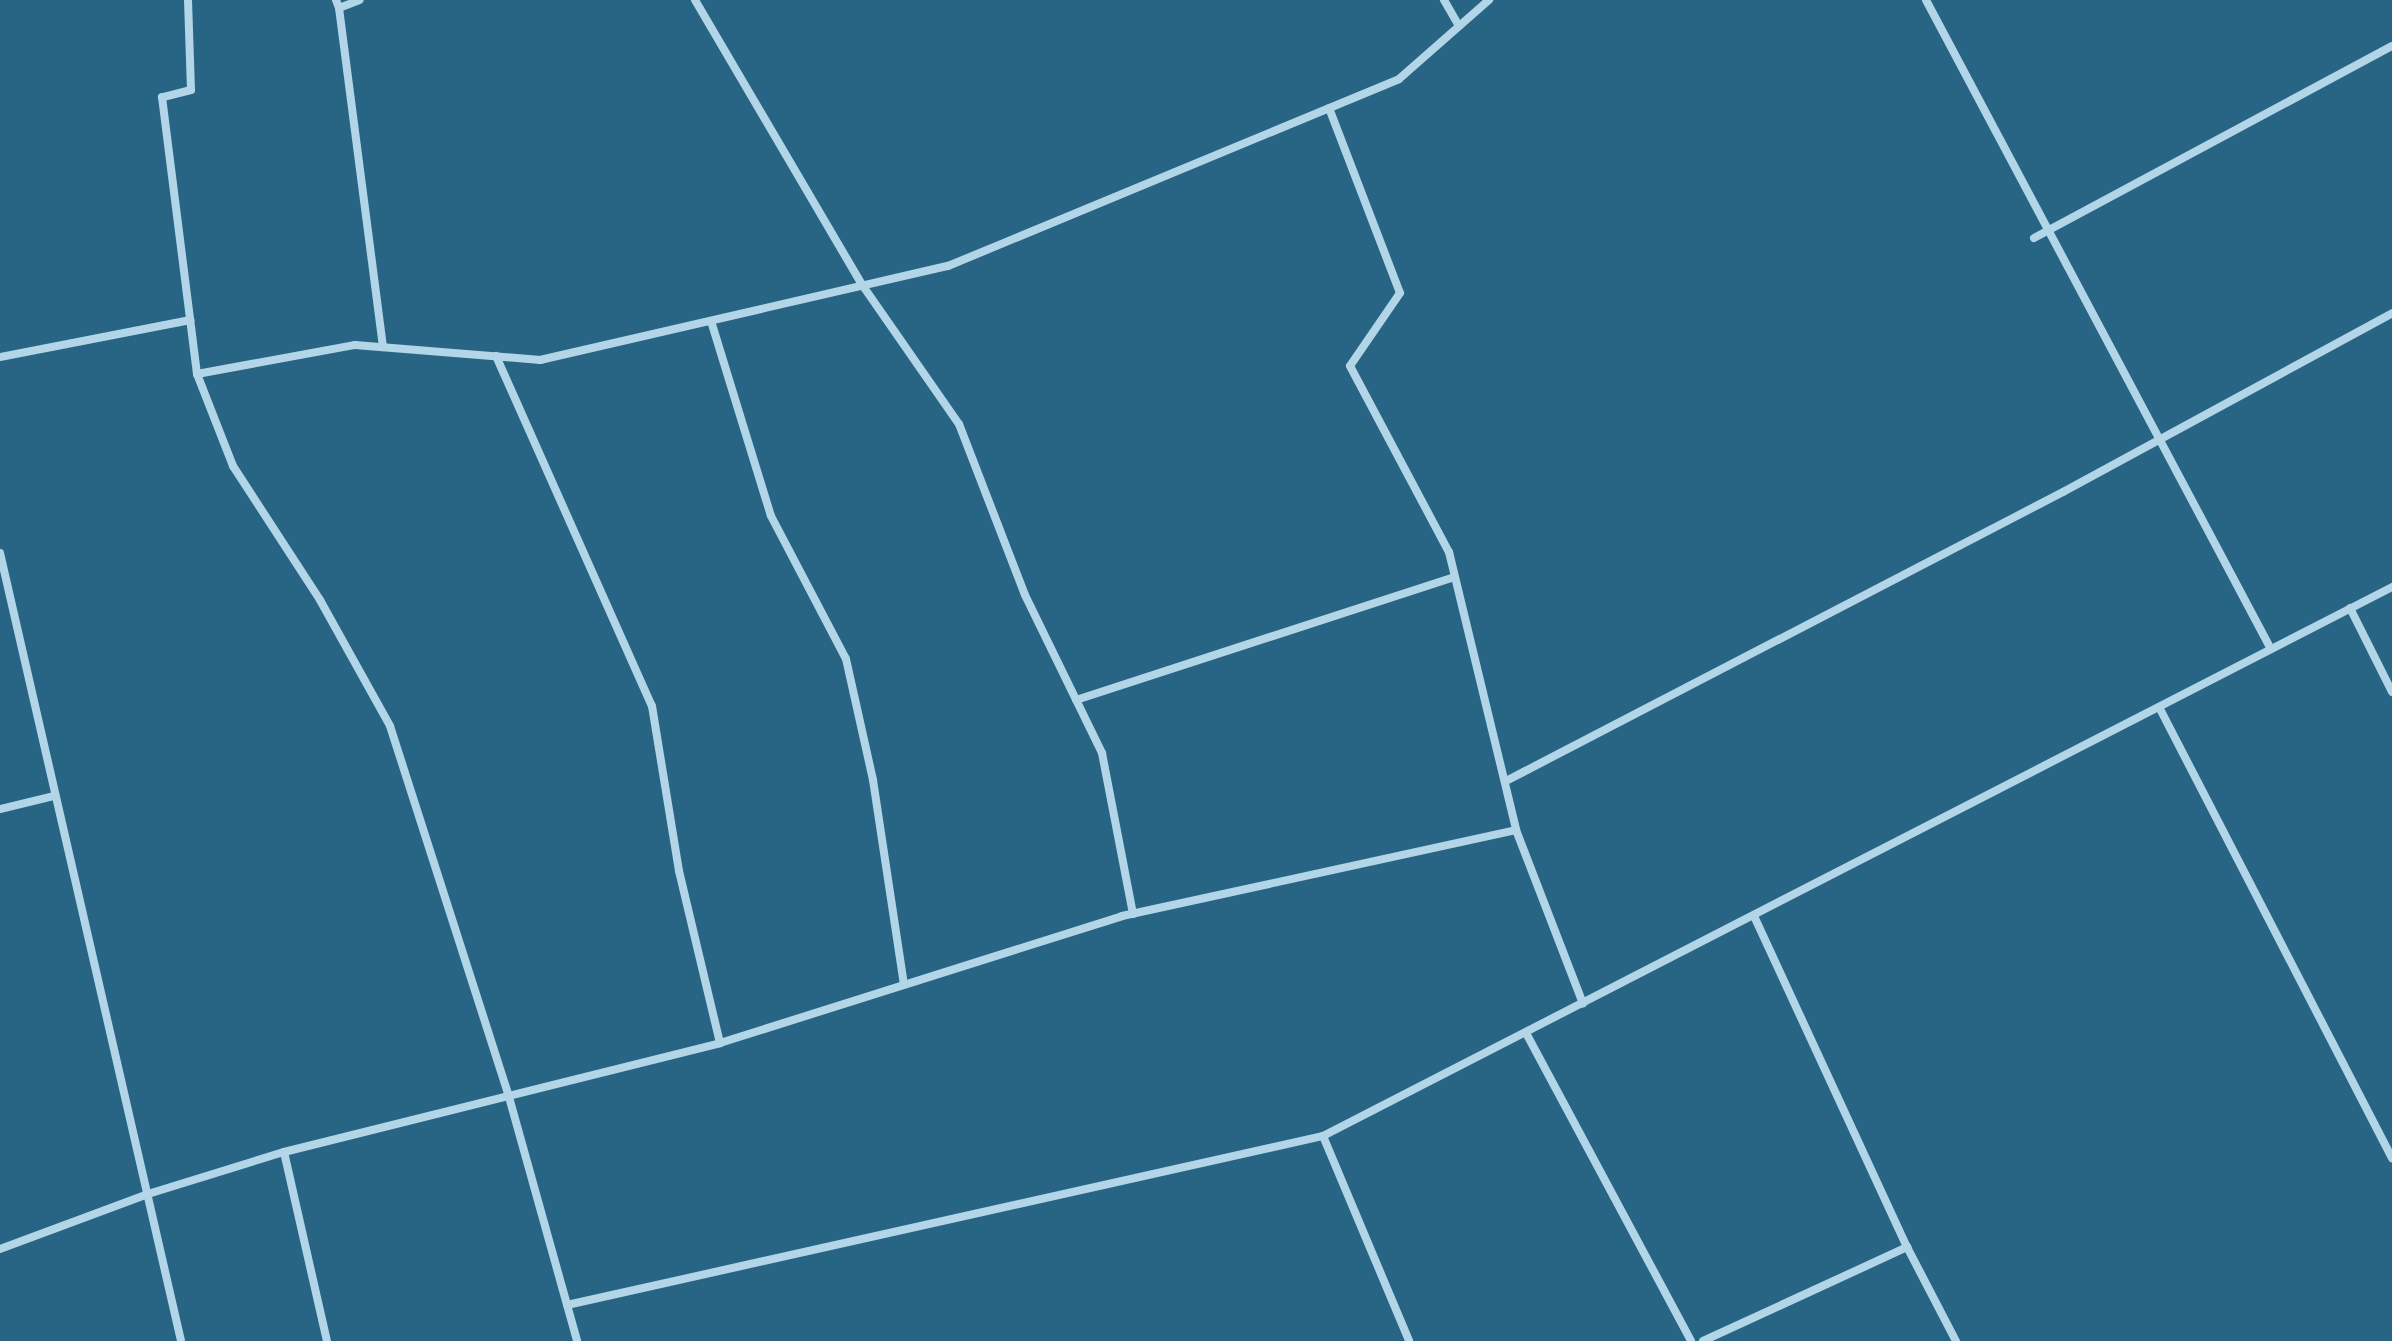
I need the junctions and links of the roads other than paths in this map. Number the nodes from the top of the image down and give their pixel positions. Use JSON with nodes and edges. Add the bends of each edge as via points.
{"nodes":[{"id":1,"x":188,"y":0,"type":"edge"},
{"id":2,"x":360,"y":0,"type":"edge"},
{"id":3,"x":695,"y":0,"type":"edge"},
{"id":4,"x":1444,"y":0,"type":"edge"},
{"id":5,"x":1489,"y":0,"type":"edge"},
{"id":6,"x":1926,"y":0,"type":"edge"},
{"id":7,"x":338,"y":4,"type":"edge"},
{"id":8,"x":1459,"y":26,"type":"junction"},
{"id":9,"x":2392,"y":46,"type":"edge"},
{"id":10,"x":1329,"y":108,"type":"junction"},
{"id":11,"x":2049,"y":230,"type":"junction"},
{"id":12,"x":2034,"y":238,"type":"dead end"},
{"id":13,"x":863,"y":286,"type":"junction"},
{"id":14,"x":2392,"y":313,"type":"edge"},
{"id":15,"x":190,"y":320,"type":"junction"},
{"id":16,"x":711,"y":321,"type":"junction"},
{"id":17,"x":383,"y":347,"type":"junction"},
{"id":18,"x":496,"y":356,"type":"junction"},
{"id":19,"x":0,"y":357,"type":"edge"},
{"id":20,"x":197,"y":374,"type":"junction"},
{"id":21,"x":2160,"y":439,"type":"junction"},
{"id":22,"x":0,"y":553,"type":"edge"},
{"id":23,"x":1455,"y":577,"type":"junction"},
{"id":24,"x":2392,"y":587,"type":"edge"},
{"id":25,"x":2350,"y":608,"type":"junction"},
{"id":26,"x":2271,"y":649,"type":"junction"},
{"id":27,"x":2392,"y":692,"type":"edge"},
{"id":28,"x":1076,"y":700,"type":"junction"},
{"id":29,"x":2159,"y":707,"type":"junction"},
{"id":30,"x":1506,"y":781,"type":"junction"},
{"id":31,"x":54,"y":796,"type":"junction"},
{"id":32,"x":0,"y":809,"type":"edge"},
{"id":33,"x":1516,"y":830,"type":"junction"},
{"id":34,"x":1133,"y":914,"type":"junction"},
{"id":35,"x":1754,"y":916,"type":"junction"},
{"id":36,"x":904,"y":985,"type":"junction"},
{"id":37,"x":1583,"y":1004,"type":"junction"},
{"id":38,"x":1526,"y":1033,"type":"junction"},
{"id":39,"x":720,"y":1043,"type":"junction"},
{"id":40,"x":509,"y":1097,"type":"junction"},
{"id":41,"x":1323,"y":1136,"type":"junction"},
{"id":42,"x":284,"y":1152,"type":"junction"},
{"id":43,"x":2392,"y":1158,"type":"edge"},
{"id":44,"x":148,"y":1194,"type":"junction"},
{"id":45,"x":1907,"y":1247,"type":"junction"},
{"id":46,"x":0,"y":1249,"type":"edge"},
{"id":47,"x":567,"y":1305,"type":"junction"},
{"id":48,"x":181,"y":1341,"type":"edge"},
{"id":49,"x":327,"y":1341,"type":"edge"},
{"id":50,"x":577,"y":1341,"type":"edge"},
{"id":51,"x":1409,"y":1341,"type":"edge"},
{"id":52,"x":1691,"y":1341,"type":"edge"},
{"id":53,"x":1703,"y":1341,"type":"edge"},
{"id":54,"x":1956,"y":1341,"type":"edge"}],
"edges":[{"from":1,"to":15,"type":"street","via":[[191,90],[162,97]]},
{"from":2,"to":7,"type":"street"},
{"from":3,"to":13,"type":"street"},
{"from":4,"to":8,"type":"street"},
{"from":5,"to":8,"type":"street"},
{"from":6,"to":11,"type":"street"},
{"from":7,"to":17,"type":"street"},
{"from":8,"to":10,"type":"street","via":[[1399,79]]},
{"from":9,"to":11,"type":"street"},
{"from":10,"to":13,"type":"street","via":[[948,266]]},
{"from":10,"to":23,"type":"street","via":[[1400,293],[1350,366],[1449,552]]},
{"from":11,"to":12,"type":"street"},
{"from":11,"to":21,"type":"street"},
{"from":13,"to":16,"type":"street"},
{"from":13,"to":28,"type":"street","via":[[959,424],[1025,595]]},
{"from":14,"to":21,"type":"street"},
{"from":15,"to":19,"type":"street"},
{"from":15,"to":20,"type":"street"},
{"from":16,"to":18,"type":"street","via":[[540,360]]},
{"from":16,"to":36,"type":"street","via":[[771,516],[846,659],[873,780]]},
{"from":17,"to":18,"type":"street"},
{"from":17,"to":20,"type":"street","via":[[355,345]]},
{"from":18,"to":39,"type":"street","via":[[652,706],[679,871]]},
{"from":20,"to":40,"type":"street","via":[[233,466],[320,600],[390,726]]},
{"from":21,"to":26,"type":"street"},
{"from":21,"to":30,"type":"street"},
{"from":22,"to":31,"type":"street"},
{"from":23,"to":28,"type":"street"},
{"from":23,"to":30,"type":"street"},
{"from":24,"to":25,"type":"street"},
{"from":25,"to":26,"type":"street"},
{"from":25,"to":27,"type":"street"},
{"from":26,"to":29,"type":"street"},
{"from":28,"to":34,"type":"street","via":[[1102,753]]},
{"from":29,"to":35,"type":"street"},
{"from":29,"to":43,"type":"street"},
{"from":30,"to":33,"type":"street"},
{"from":31,"to":32,"type":"street"},
{"from":31,"to":44,"type":"street"},
{"from":33,"to":34,"type":"street"},
{"from":33,"to":37,"type":"street"},
{"from":34,"to":36,"type":"street"},
{"from":35,"to":37,"type":"street"},
{"from":35,"to":45,"type":"street"},
{"from":36,"to":39,"type":"street"},
{"from":37,"to":38,"type":"street"},
{"from":38,"to":41,"type":"street"},
{"from":38,"to":52,"type":"street"},
{"from":39,"to":40,"type":"street"},
{"from":40,"to":42,"type":"street"},
{"from":40,"to":47,"type":"street"},
{"from":41,"to":47,"type":"street"},
{"from":41,"to":51,"type":"street"},
{"from":42,"to":44,"type":"street"},
{"from":42,"to":49,"type":"street"},
{"from":44,"to":46,"type":"street"},
{"from":44,"to":48,"type":"street"},
{"from":45,"to":53,"type":"street"},
{"from":45,"to":54,"type":"street"},
{"from":47,"to":50,"type":"street"}]}
